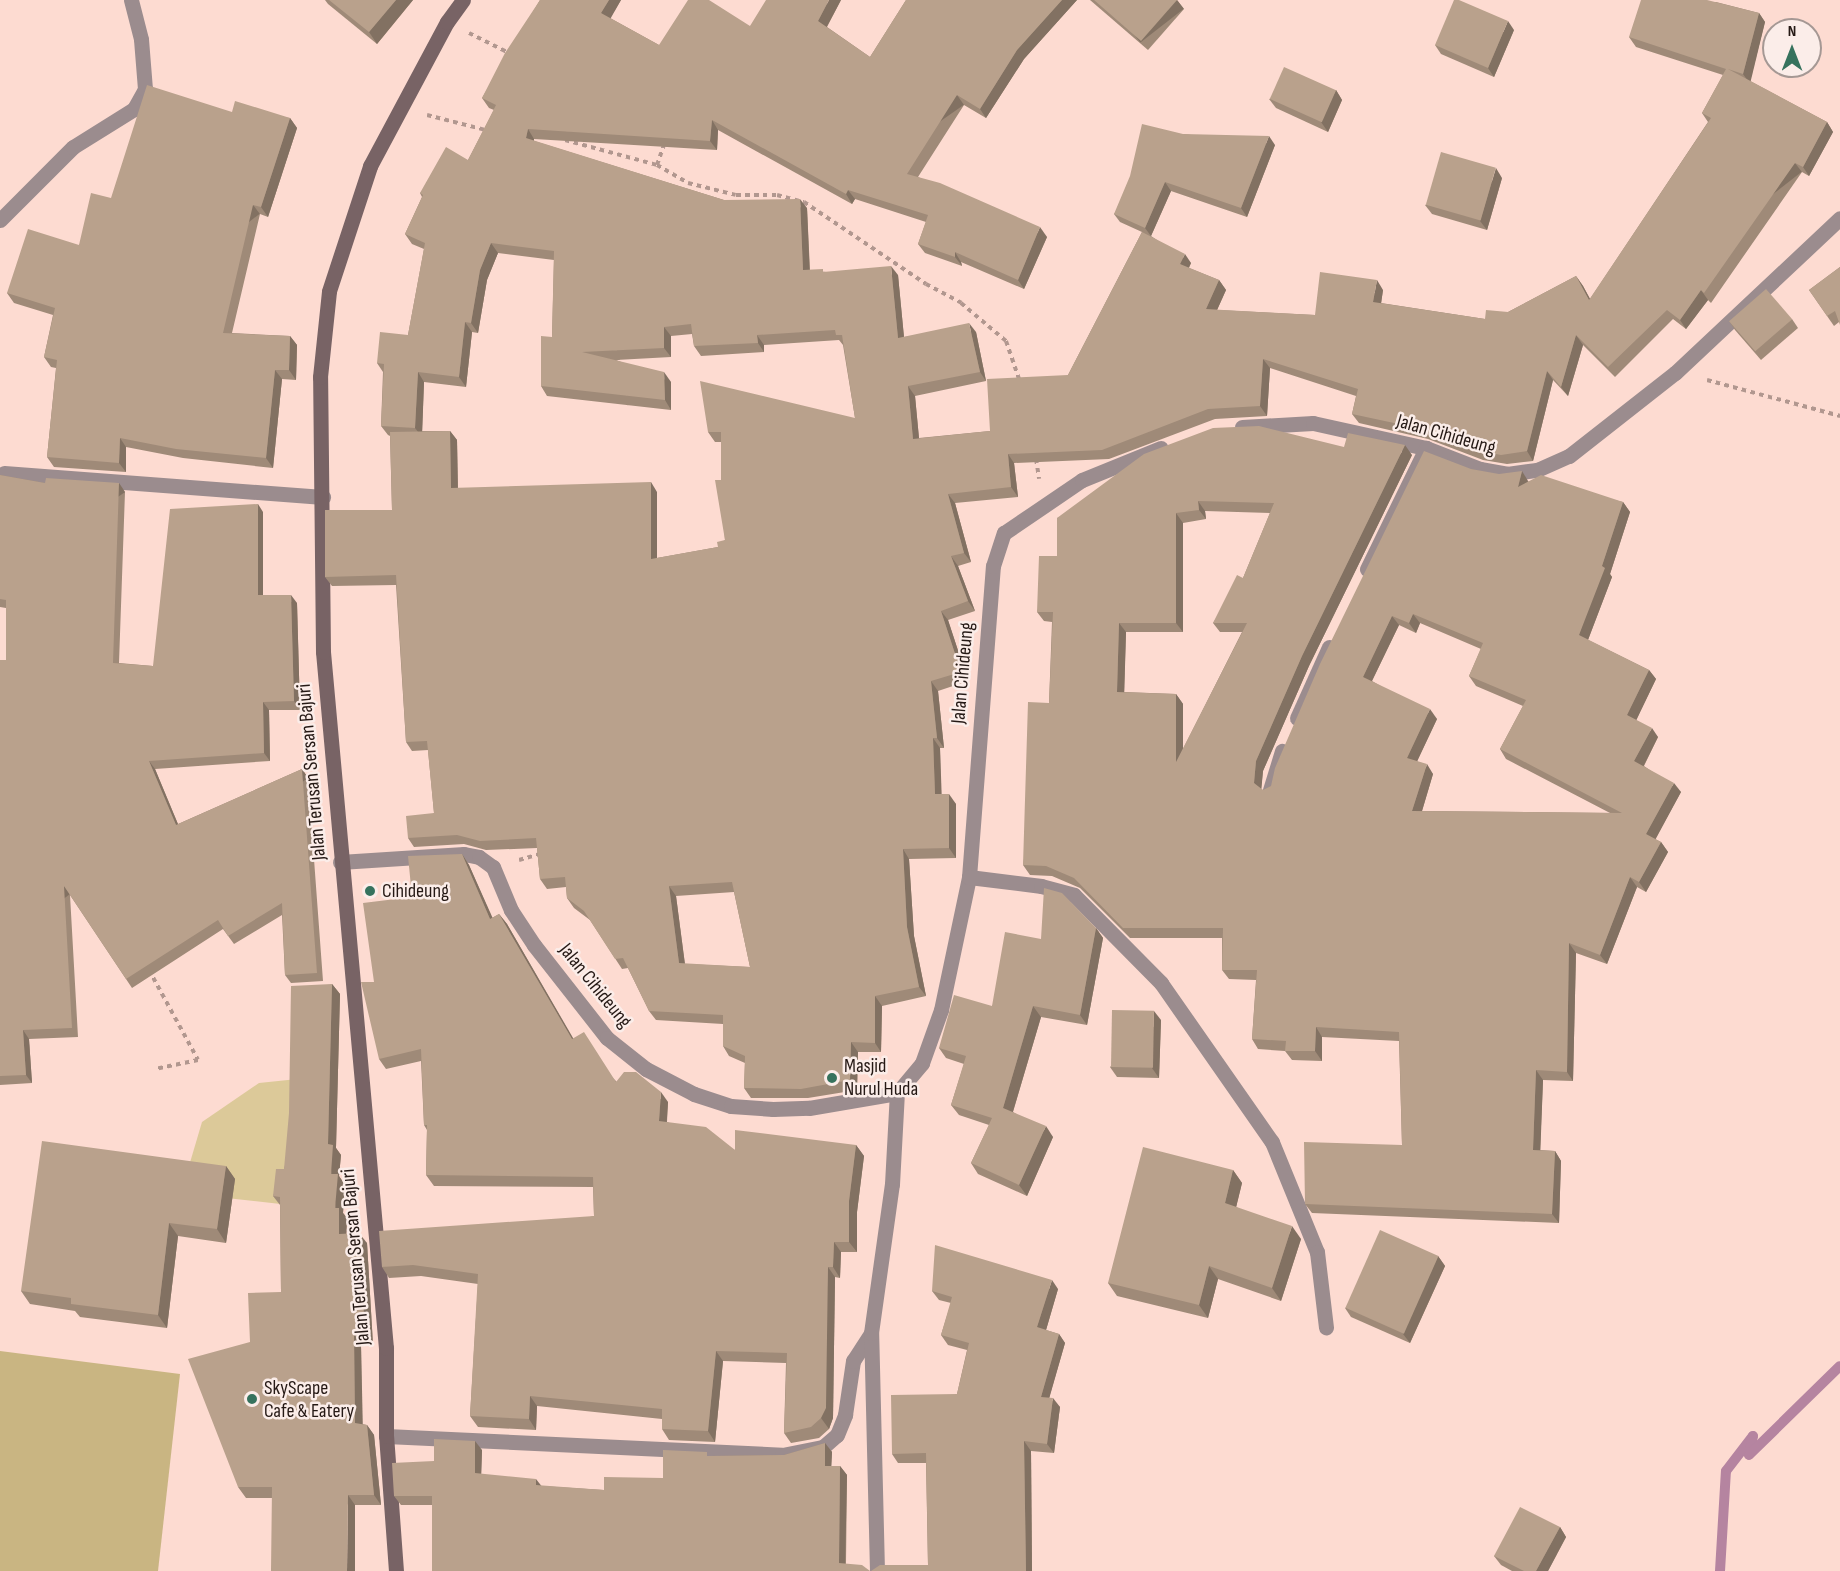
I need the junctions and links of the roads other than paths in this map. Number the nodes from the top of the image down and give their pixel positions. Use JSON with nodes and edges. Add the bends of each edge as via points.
{"nodes":[{"id":1,"x":131,"y":0,"type":"edge"},
{"id":2,"x":464,"y":0,"type":"edge"},
{"id":3,"x":1840,"y":218,"type":"edge"},
{"id":4,"x":0,"y":220,"type":"edge"},
{"id":5,"x":1230,"y":428,"type":"edge"},
{"id":6,"x":1176,"y":443,"type":"edge"},
{"id":7,"x":1426,"y":447,"type":"junction"},
{"id":8,"x":4,"y":473,"type":"edge"},
{"id":9,"x":322,"y":497,"type":"junction"},
{"id":10,"x":1359,"y":585,"type":"edge"},
{"id":11,"x":1338,"y":627,"type":"edge"},
{"id":12,"x":1270,"y":790,"type":"edge"},
{"id":13,"x":340,"y":862,"type":"junction"},
{"id":14,"x":969,"y":877,"type":"junction"},
{"id":15,"x":897,"y":1093,"type":"junction"},
{"id":16,"x":1326,"y":1327,"type":"dead end"},
{"id":17,"x":871,"y":1333,"type":"junction"},
{"id":18,"x":387,"y":1436,"type":"junction"},
{"id":19,"x":396,"y":1571,"type":"edge"},
{"id":20,"x":877,"y":1571,"type":"edge"}],
"edges":[{"from":1,"to":4,"type":"street","via":[[141,39],[144,90],[134,109],[73,147]]},
{"from":2,"to":9,"type":"main road","name":"Jalan Terusan Sersan Bajuri","via":[[447,22],[370,166],[328,291],[320,378]]},
{"from":3,"to":7,"type":"street","name":"Jalan Cihideung","via":[[1675,373],[1569,456],[1537,470],[1507,474],[1480,469]]},
{"from":5,"to":7,"type":"street","name":"Jalan Cihideung","via":[[1313,423]]},
{"from":6,"to":14,"type":"street","name":"Jalan Cihideung","via":[[1082,480],[1043,509],[1016,521],[1004,533],[993,566]]},
{"from":7,"to":10,"type":"street"},
{"from":8,"to":9,"type":"street"},
{"from":9,"to":13,"type":"main road","name":"Jalan Terusan Sersan Bajuri","via":[[322,652]]},
{"from":11,"to":12,"type":"street","via":[[1272,775]]},
{"from":13,"to":15,"type":"street","name":"Jalan Cihideung","via":[[464,854],[479,857],[493,867],[511,910],[534,945],[607,1038],[646,1069],[694,1094],[731,1106],[809,1108]]},
{"from":13,"to":18,"type":"main road","name":"Jalan Terusan Sersan Bajuri","via":[[386,1348]]},
{"from":14,"to":15,"type":"street","name":"Jalan Cihideung","via":[[941,1010],[922,1063]]},
{"from":14,"to":16,"type":"street","via":[[1041,886],[1074,896],[1161,983],[1272,1142],[1317,1252]]},
{"from":15,"to":17,"type":"street","via":[[892,1184]]},
{"from":17,"to":18,"type":"street","via":[[853,1361],[837,1435],[823,1447],[782,1455]]},
{"from":17,"to":20,"type":"street"},
{"from":18,"to":19,"type":"main road","name":"Jalan Terusan Sersan Bajuri"}]}
